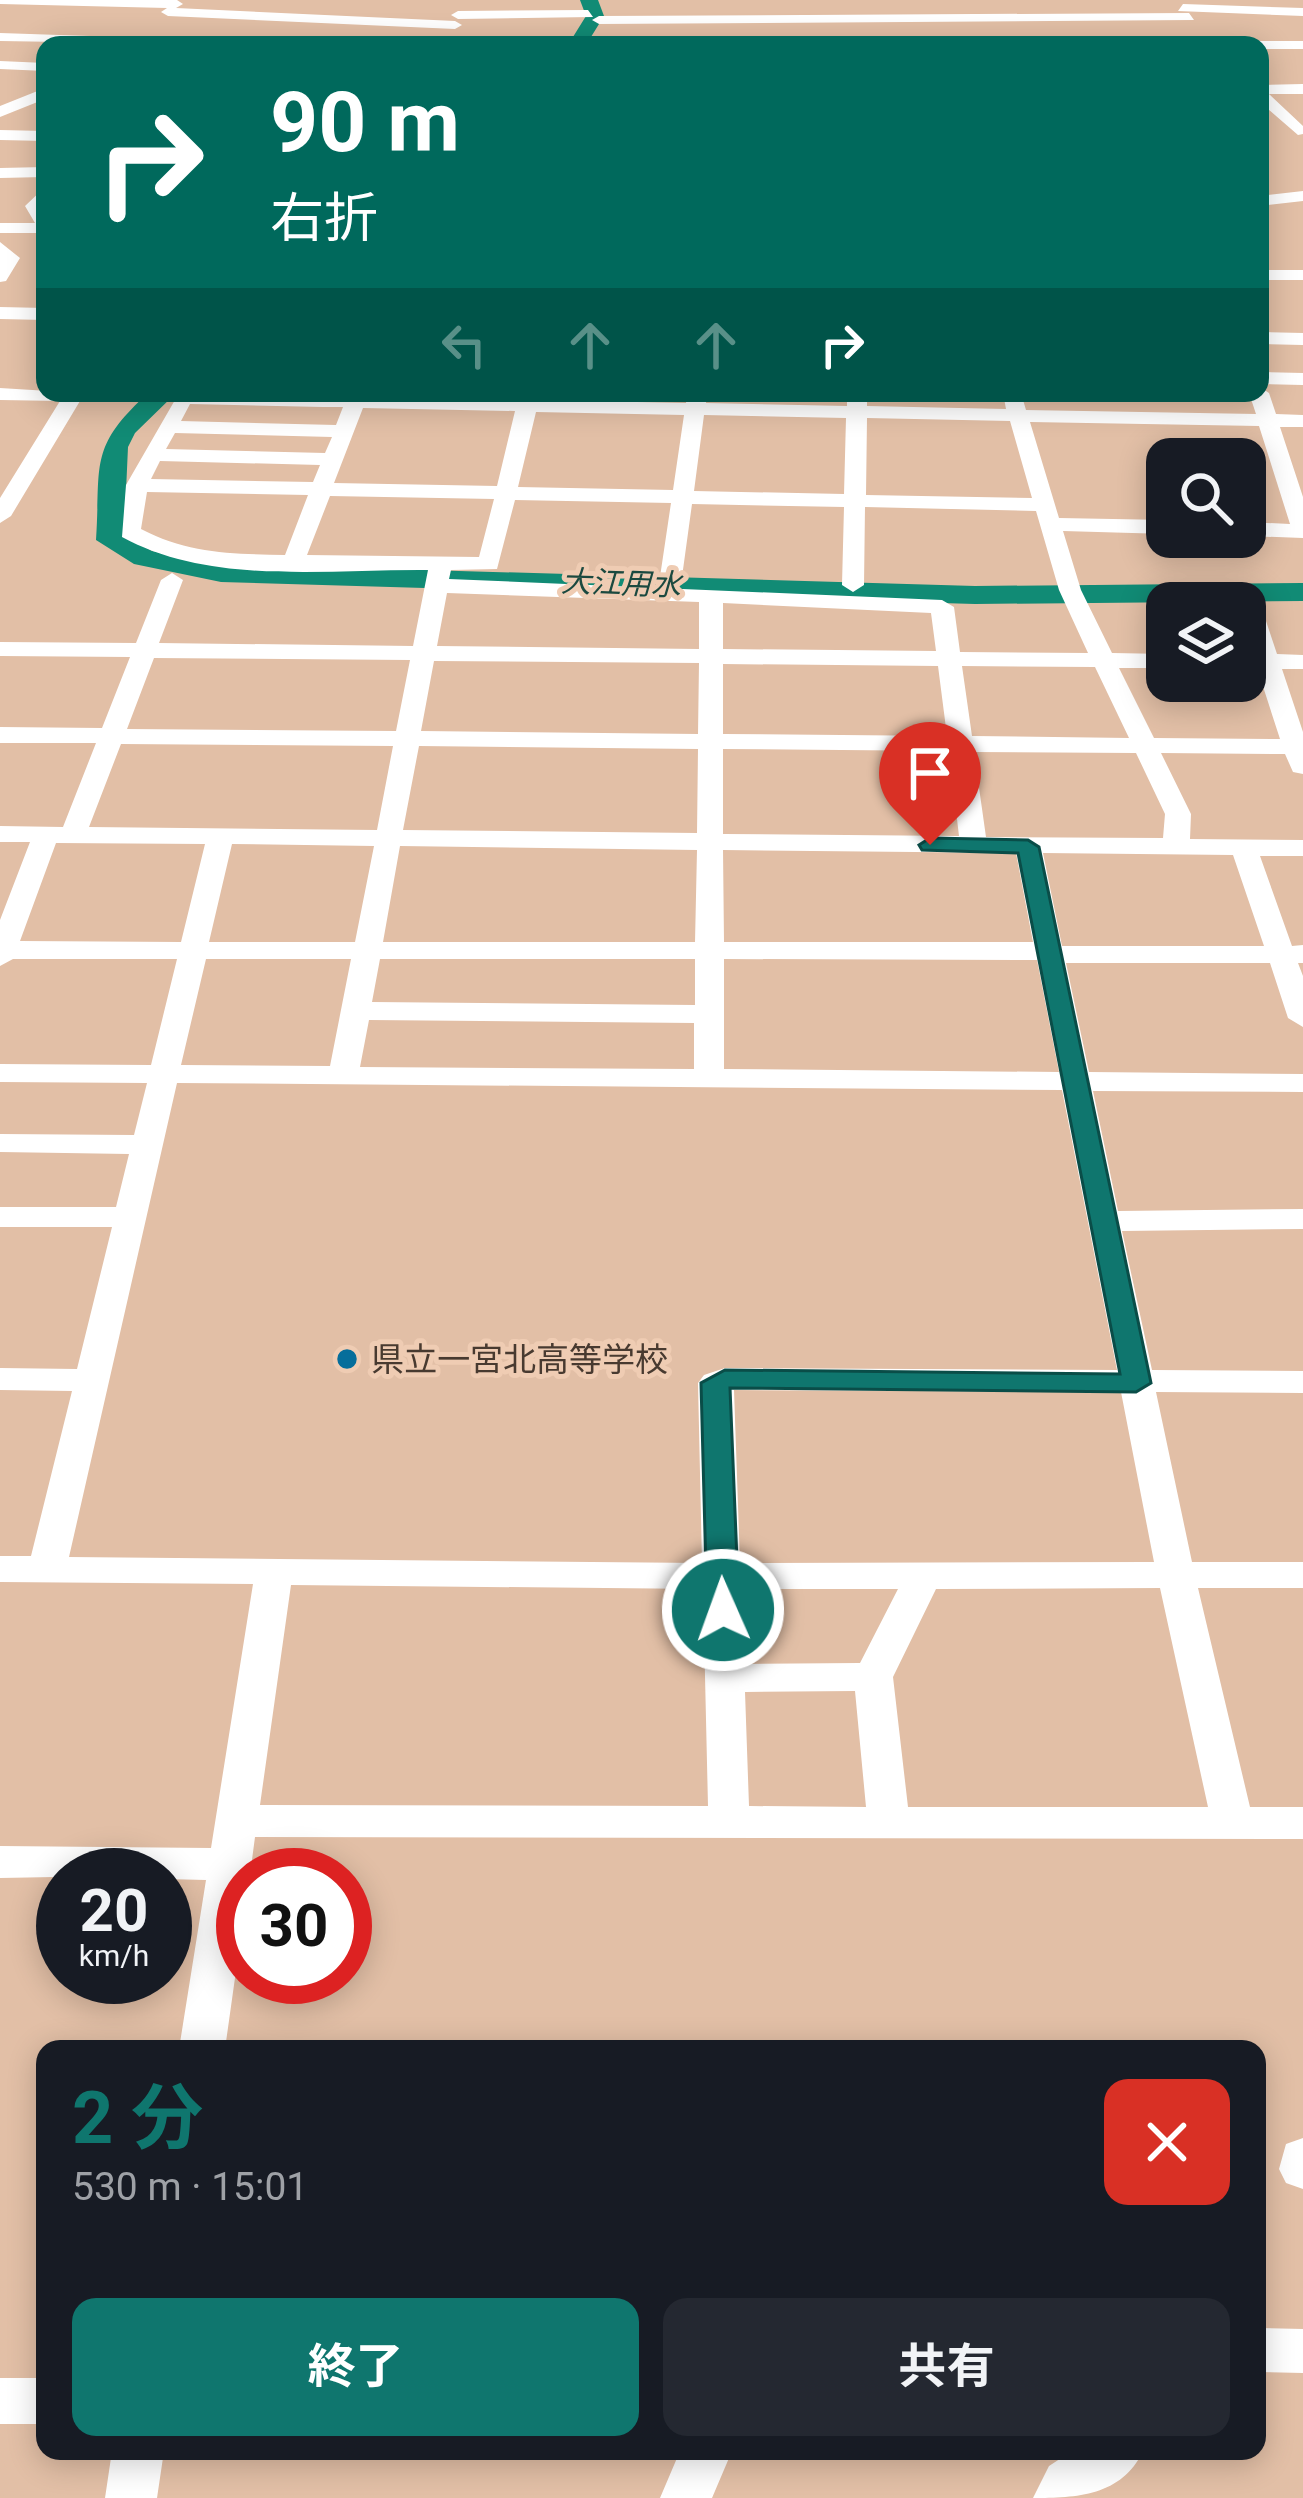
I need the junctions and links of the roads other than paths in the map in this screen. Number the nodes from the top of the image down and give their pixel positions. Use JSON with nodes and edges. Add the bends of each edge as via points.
{"nodes":[{"id":1,"x":24,"y":0,"type":"edge"},
{"id":2,"x":281,"y":0,"type":"edge"},
{"id":3,"x":654,"y":0,"type":"edge"},
{"id":4,"x":739,"y":0,"type":"edge"},
{"id":5,"x":816,"y":0,"type":"edge"},
{"id":6,"x":869,"y":0,"type":"edge"},
{"id":7,"x":982,"y":0,"type":"edge"},
{"id":8,"x":1089,"y":0,"type":"edge"},
{"id":9,"x":56,"y":1,"type":"edge"},
{"id":10,"x":69,"y":1,"type":"edge"},
{"id":11,"x":3,"y":2,"type":"edge"},
{"id":12,"x":112,"y":2,"type":"edge"},
{"id":13,"x":175,"y":5,"type":"edge"},
{"id":14,"x":1248,"y":5,"type":"edge"},
{"id":15,"x":1184,"y":8,"type":"edge"},
{"id":16,"x":590,"y":12,"type":"edge"},
{"id":17,"x":1303,"y":12,"type":"edge"},
{"id":18,"x":454,"y":13,"type":"edge"},
{"id":19,"x":265,"y":14,"type":"junction"},
{"id":20,"x":539,"y":14,"type":"junction"},
{"id":21,"x":86,"y":15,"type":"dead end"},
{"id":22,"x":1099,"y":17,"type":"junction"},
{"id":23,"x":875,"y":18,"type":"junction"},
{"id":24,"x":352,"y":19,"type":"junction"},
{"id":25,"x":994,"y":24,"type":"junction"},
{"id":26,"x":657,"y":26,"type":"junction"},
{"id":27,"x":744,"y":26,"type":"junction"},
{"id":28,"x":842,"y":26,"type":"junction"},
{"id":29,"x":583,"y":31,"type":"dead end"},
{"id":30,"x":334,"y":32,"type":"dead end"},
{"id":31,"x":515,"y":33,"type":"dead end"},
{"id":32,"x":536,"y":34,"type":"dead end"},
{"id":33,"x":47,"y":36,"type":"edge"},
{"id":34,"x":86,"y":36,"type":"edge"},
{"id":35,"x":142,"y":36,"type":"edge"},
{"id":36,"x":244,"y":36,"type":"edge"},
{"id":37,"x":1113,"y":36,"type":"edge"},
{"id":38,"x":1203,"y":36,"type":"edge"},
{"id":39,"x":6,"y":37,"type":"edge"},
{"id":40,"x":34,"y":38,"type":"joint"},
{"id":41,"x":1269,"y":45,"type":"edge"},
{"id":42,"x":1303,"y":45,"type":"edge"},
{"id":43,"x":1,"y":65,"type":"edge"},
{"id":44,"x":36,"y":67,"type":"edge"},
{"id":45,"x":1303,"y":89,"type":"edge"},
{"id":46,"x":1269,"y":91,"type":"edge"},
{"id":47,"x":36,"y":97,"type":"edge"},
{"id":48,"x":1269,"y":102,"type":"edge"},
{"id":49,"x":0,"y":112,"type":"edge"},
{"id":50,"x":1293,"y":130,"type":"edge"},
{"id":51,"x":0,"y":135,"type":"edge"},
{"id":52,"x":36,"y":136,"type":"edge"},
{"id":53,"x":0,"y":172,"type":"edge"},
{"id":54,"x":36,"y":172,"type":"edge"},
{"id":55,"x":1303,"y":196,"type":"edge"},
{"id":56,"x":1269,"y":200,"type":"edge"},
{"id":57,"x":36,"y":221,"type":"edge"},
{"id":58,"x":0,"y":229,"type":"edge"},
{"id":59,"x":36,"y":247,"type":"edge"},
{"id":60,"x":3,"y":249,"type":"edge"},
{"id":61,"x":1269,"y":274,"type":"edge"},
{"id":62,"x":1303,"y":275,"type":"edge"},
{"id":63,"x":0,"y":277,"type":"edge"},
{"id":64,"x":0,"y":313,"type":"edge"},
{"id":65,"x":36,"y":314,"type":"edge"},
{"id":66,"x":1269,"y":338,"type":"edge"},
{"id":67,"x":1303,"y":339,"type":"edge"},
{"id":68,"x":1269,"y":378,"type":"edge"},
{"id":69,"x":1303,"y":379,"type":"edge"},
{"id":70,"x":0,"y":394,"type":"edge"},
{"id":71,"x":36,"y":394,"type":"edge"},
{"id":72,"x":69,"y":402,"type":"edge"},
{"id":73,"x":181,"y":402,"type":"edge"},
{"id":74,"x":356,"y":402,"type":"edge"},
{"id":75,"x":528,"y":402,"type":"edge"},
{"id":76,"x":696,"y":402,"type":"edge"},
{"id":77,"x":856,"y":402,"type":"edge"},
{"id":78,"x":1101,"y":402,"type":"edge"},
{"id":79,"x":1183,"y":402,"type":"edge"},
{"id":80,"x":1261,"y":402,"type":"edge"},
{"id":81,"x":1015,"y":403,"type":"edge"},
{"id":82,"x":1186,"y":417,"type":"junction"},
{"id":83,"x":1266,"y":420,"type":"junction"},
{"id":84,"x":1303,"y":421,"type":"edge"},
{"id":85,"x":1105,"y":425,"type":"junction"},
{"id":86,"x":168,"y":427,"type":"junction"},
{"id":87,"x":345,"y":431,"type":"junction"},
{"id":88,"x":153,"y":454,"type":"junction"},
{"id":89,"x":334,"y":459,"type":"junction"},
{"id":90,"x":9,"y":485,"type":"edge"},
{"id":91,"x":137,"y":485,"type":"junction"},
{"id":92,"x":322,"y":490,"type":"junction"},
{"id":93,"x":505,"y":495,"type":"junction"},
{"id":94,"x":681,"y":499,"type":"junction"},
{"id":95,"x":854,"y":503,"type":"junction"},
{"id":96,"x":1051,"y":514,"type":"junction"},
{"id":97,"x":0,"y":516,"type":"edge"},
{"id":98,"x":1146,"y":525,"type":"edge"},
{"id":99,"x":1266,"y":530,"type":"edge"},
{"id":100,"x":1303,"y":530,"type":"edge"},
{"id":101,"x":293,"y":562,"type":"junction"},
{"id":102,"x":438,"y":576,"type":"junction"},
{"id":103,"x":671,"y":578,"type":"dead end"},
{"id":104,"x":172,"y":580,"type":"dead end"},
{"id":105,"x":853,"y":585,"type":"dead end"},
{"id":106,"x":711,"y":596,"type":"junction"},
{"id":107,"x":0,"y":649,"type":"edge"},
{"id":108,"x":145,"y":651,"type":"junction"},
{"id":109,"x":424,"y":654,"type":"junction"},
{"id":110,"x":710,"y":656,"type":"junction"},
{"id":111,"x":948,"y":658,"type":"junction"},
{"id":112,"x":1101,"y":660,"type":"junction"},
{"id":113,"x":1146,"y":661,"type":"edge"},
{"id":114,"x":1266,"y":661,"type":"edge"},
{"id":115,"x":1303,"y":662,"type":"edge"},
{"id":116,"x":1266,"y":683,"type":"edge"},
{"id":117,"x":0,"y":735,"type":"edge"},
{"id":118,"x":111,"y":737,"type":"junction"},
{"id":119,"x":410,"y":739,"type":"junction"},
{"id":120,"x":709,"y":743,"type":"junction"},
{"id":121,"x":962,"y":745,"type":"junction"},
{"id":122,"x":1146,"y":746,"type":"junction"},
{"id":123,"x":1301,"y":754,"type":"edge"},
{"id":124,"x":0,"y":834,"type":"edge"},
{"id":125,"x":59,"y":834,"type":"junction"},
{"id":126,"x":220,"y":837,"type":"junction"},
{"id":127,"x":389,"y":838,"type":"junction"},
{"id":128,"x":708,"y":841,"type":"junction"},
{"id":129,"x":974,"y":846,"type":"junction"},
{"id":130,"x":1028,"y":847,"type":"junction"},
{"id":131,"x":1176,"y":847,"type":"junction"},
{"id":132,"x":1244,"y":847,"type":"junction"},
{"id":133,"x":1303,"y":848,"type":"edge"},
{"id":134,"x":195,"y":949,"type":"junction"},
{"id":135,"x":366,"y":951,"type":"junction"},
{"id":136,"x":1,"y":952,"type":"edge"},
{"id":137,"x":708,"y":952,"type":"junction"},
{"id":138,"x":1051,"y":953,"type":"junction"},
{"id":139,"x":1292,"y":954,"type":"edge"},
{"id":140,"x":356,"y":1011,"type":"junction"},
{"id":141,"x":709,"y":1014,"type":"junction"},
{"id":142,"x":1303,"y":1018,"type":"edge"},
{"id":143,"x":0,"y":1073,"type":"edge"},
{"id":144,"x":167,"y":1073,"type":"junction"},
{"id":145,"x":344,"y":1078,"type":"junction"},
{"id":146,"x":710,"y":1080,"type":"junction"},
{"id":147,"x":1078,"y":1082,"type":"junction"},
{"id":148,"x":1303,"y":1083,"type":"edge"},
{"id":149,"x":0,"y":1143,"type":"edge"},
{"id":150,"x":150,"y":1144,"type":"junction"},
{"id":151,"x":0,"y":1217,"type":"edge"},
{"id":152,"x":132,"y":1217,"type":"junction"},
{"id":153,"x":1303,"y":1219,"type":"edge"},
{"id":154,"x":1105,"y":1221,"type":"junction"},
{"id":155,"x":0,"y":1379,"type":"edge"},
{"id":156,"x":93,"y":1380,"type":"junction"},
{"id":157,"x":1303,"y":1382,"type":"edge"},
{"id":158,"x":1136,"y":1383,"type":"junction"},
{"id":159,"x":0,"y":1568,"type":"edge"},
{"id":160,"x":47,"y":1569,"type":"junction"},
{"id":161,"x":274,"y":1571,"type":"junction"},
{"id":162,"x":1303,"y":1575,"type":"edge"},
{"id":163,"x":722,"y":1576,"type":"junction"},
{"id":164,"x":1176,"y":1576,"type":"junction"},
{"id":165,"x":923,"y":1577,"type":"junction"},
{"id":166,"x":873,"y":1677,"type":"junction"},
{"id":167,"x":725,"y":1678,"type":"junction"},
{"id":168,"x":239,"y":1821,"type":"junction"},
{"id":169,"x":1303,"y":1823,"type":"edge"},
{"id":170,"x":729,"y":1824,"type":"junction"},
{"id":171,"x":889,"y":1824,"type":"junction"},
{"id":172,"x":1233,"y":1824,"type":"junction"},
{"id":173,"x":234,"y":1848,"type":"edge"},
{"id":174,"x":0,"y":1862,"type":"edge"},
{"id":175,"x":216,"y":1864,"type":"edge"},
{"id":176,"x":216,"y":1960,"type":"edge"},
{"id":177,"x":203,"y":2040,"type":"edge"},
{"id":178,"x":1303,"y":2158,"type":"edge"},
{"id":179,"x":1303,"y":2169,"type":"edge"},
{"id":180,"x":1266,"y":2350,"type":"edge"},
{"id":181,"x":1303,"y":2351,"type":"edge"},
{"id":182,"x":0,"y":2401,"type":"edge"},
{"id":183,"x":36,"y":2401,"type":"edge"},
{"id":184,"x":137,"y":2460,"type":"edge"},
{"id":185,"x":702,"y":2460,"type":"edge"},
{"id":186,"x":1103,"y":2460,"type":"edge"},
{"id":187,"x":131,"y":2498,"type":"edge"},
{"id":188,"x":686,"y":2498,"type":"edge"},
{"id":189,"x":1059,"y":2498,"type":"edge"}],
"edges":[{"from":1,"to":9,"type":"street"},
{"from":1,"to":11,"type":"street"},
{"from":2,"to":19,"type":"street"},
{"from":3,"to":26,"type":"street"},
{"from":4,"to":27,"type":"street"},
{"from":5,"to":28,"type":"street"},
{"from":6,"to":23,"type":"street"},
{"from":7,"to":25,"type":"street"},
{"from":8,"to":22,"type":"street"},
{"from":9,"to":10,"type":"street"},
{"from":9,"to":39,"type":"street"},
{"from":10,"to":12,"type":"street"},
{"from":12,"to":13,"type":"street"},
{"from":12,"to":21,"type":"street"},
{"from":13,"to":19,"type":"street"},
{"from":13,"to":35,"type":"street"},
{"from":14,"to":15,"type":"street"},
{"from":14,"to":17,"type":"street"},
{"from":15,"to":22,"type":"street"},
{"from":15,"to":38,"type":"street"},
{"from":16,"to":20,"type":"street"},
{"from":16,"to":26,"type":"street"},
{"from":16,"to":29,"type":"street"},
{"from":18,"to":20,"type":"street"},
{"from":18,"to":24,"type":"street"},
{"from":18,"to":31,"type":"street"},
{"from":19,"to":24,"type":"street"},
{"from":19,"to":36,"type":"street"},
{"from":20,"to":32,"type":"street"},
{"from":22,"to":25,"type":"street"},
{"from":22,"to":37,"type":"street"},
{"from":23,"to":25,"type":"street"},
{"from":23,"to":28,"type":"street"},
{"from":24,"to":30,"type":"street"},
{"from":26,"to":27,"type":"street"},
{"from":27,"to":28,"type":"street"},
{"from":33,"to":34,"type":"street"},
{"from":39,"to":40,"type":"street"},
{"from":40,"to":43,"type":"street"},
{"from":41,"to":42,"type":"street"},
{"from":43,"to":44,"type":"street"},
{"from":45,"to":46,"type":"street"},
{"from":47,"to":49,"type":"street"},
{"from":48,"to":50,"type":"street"},
{"from":51,"to":52,"type":"street"},
{"from":53,"to":54,"type":"street"},
{"from":55,"to":56,"type":"street"},
{"from":57,"to":58,"type":"street"},
{"from":59,"to":60,"type":"street"},
{"from":60,"to":63,"type":"street","via":[[10,258]]},
{"from":61,"to":62,"type":"street"},
{"from":64,"to":65,"type":"street"},
{"from":66,"to":67,"type":"street"},
{"from":68,"to":69,"type":"street"},
{"from":70,"to":71,"type":"street"},
{"from":72,"to":90,"type":"street"},
{"from":73,"to":86,"type":"street"},
{"from":74,"to":87,"type":"street"},
{"from":75,"to":93,"type":"street"},
{"from":76,"to":94,"type":"street"},
{"from":77,"to":81,"type":"street"},
{"from":77,"to":95,"type":"street"},
{"from":78,"to":85,"type":"street"},
{"from":79,"to":82,"type":"street"},
{"from":80,"to":83,"type":"street"},
{"from":81,"to":85,"type":"street"},
{"from":81,"to":96,"type":"street"},
{"from":82,"to":83,"type":"street"},
{"from":82,"to":85,"type":"street"},
{"from":83,"to":84,"type":"street"},
{"from":83,"to":100,"type":"street"},
{"from":86,"to":87,"type":"street"},
{"from":86,"to":88,"type":"street"},
{"from":87,"to":89,"type":"street"},
{"from":88,"to":89,"type":"street"},
{"from":88,"to":91,"type":"street"},
{"from":89,"to":92,"type":"street"},
{"from":90,"to":97,"type":"street"},
{"from":91,"to":92,"type":"street"},
{"from":91,"to":101,"type":"street","via":[[130,532],[163,550],[216,561]]},
{"from":92,"to":93,"type":"street"},
{"from":92,"to":101,"type":"street"},
{"from":93,"to":94,"type":"street"},
{"from":93,"to":102,"type":"street","via":[[489,564]]},
{"from":94,"to":95,"type":"street"},
{"from":94,"to":103,"type":"street"},
{"from":95,"to":96,"type":"street"},
{"from":95,"to":105,"type":"street"},
{"from":96,"to":98,"type":"street"},
{"from":96,"to":112,"type":"street","via":[[1072,594]]},
{"from":99,"to":100,"type":"street"},
{"from":101,"to":102,"type":"street"},
{"from":102,"to":106,"type":"street"},
{"from":102,"to":109,"type":"street"},
{"from":104,"to":108,"type":"street"},
{"from":106,"to":110,"type":"street"},
{"from":106,"to":111,"type":"street","via":[[943,607]]},
{"from":107,"to":108,"type":"street"},
{"from":108,"to":109,"type":"street"},
{"from":108,"to":118,"type":"street"},
{"from":109,"to":110,"type":"street"},
{"from":109,"to":119,"type":"street"},
{"from":110,"to":111,"type":"street"},
{"from":110,"to":120,"type":"street"},
{"from":111,"to":112,"type":"street"},
{"from":111,"to":121,"type":"street"},
{"from":112,"to":113,"type":"street"},
{"from":112,"to":122,"type":"street"},
{"from":114,"to":115,"type":"street"},
{"from":116,"to":123,"type":"street"},
{"from":117,"to":118,"type":"street"},
{"from":118,"to":119,"type":"street"},
{"from":118,"to":125,"type":"street"},
{"from":119,"to":120,"type":"street"},
{"from":119,"to":127,"type":"street"},
{"from":120,"to":121,"type":"street"},
{"from":120,"to":128,"type":"street"},
{"from":121,"to":122,"type":"street"},
{"from":121,"to":129,"type":"street"},
{"from":122,"to":123,"type":"street"},
{"from":122,"to":131,"type":"street","via":[[1178,814]]},
{"from":124,"to":125,"type":"street"},
{"from":125,"to":126,"type":"street"},
{"from":125,"to":136,"type":"street"},
{"from":126,"to":127,"type":"street"},
{"from":126,"to":134,"type":"street"},
{"from":127,"to":128,"type":"street"},
{"from":127,"to":135,"type":"street"},
{"from":128,"to":129,"type":"street"},
{"from":128,"to":137,"type":"street"},
{"from":129,"to":130,"type":"street"},
{"from":130,"to":131,"type":"street"},
{"from":130,"to":138,"type":"street"},
{"from":131,"to":132,"type":"street"},
{"from":132,"to":133,"type":"street"},
{"from":132,"to":139,"type":"street"},
{"from":134,"to":135,"type":"street"},
{"from":134,"to":136,"type":"street"},
{"from":134,"to":144,"type":"street"},
{"from":135,"to":137,"type":"street"},
{"from":135,"to":140,"type":"street"},
{"from":137,"to":138,"type":"street"},
{"from":137,"to":141,"type":"street"},
{"from":138,"to":139,"type":"street"},
{"from":138,"to":147,"type":"street"},
{"from":139,"to":142,"type":"street"},
{"from":140,"to":141,"type":"street"},
{"from":140,"to":145,"type":"street"},
{"from":141,"to":146,"type":"street"},
{"from":143,"to":144,"type":"street"},
{"from":144,"to":145,"type":"street"},
{"from":144,"to":150,"type":"street"},
{"from":145,"to":146,"type":"street"},
{"from":146,"to":147,"type":"street"},
{"from":147,"to":148,"type":"street"},
{"from":147,"to":154,"type":"street"},
{"from":149,"to":150,"type":"street"},
{"from":150,"to":152,"type":"street"},
{"from":151,"to":152,"type":"street"},
{"from":152,"to":156,"type":"street"},
{"from":153,"to":154,"type":"street"},
{"from":154,"to":158,"type":"street"},
{"from":155,"to":156,"type":"street"},
{"from":156,"to":160,"type":"street"},
{"from":157,"to":158,"type":"street"},
{"from":158,"to":163,"type":"street","via":[[716,1383]]},
{"from":158,"to":164,"type":"street"},
{"from":159,"to":160,"type":"street"},
{"from":160,"to":161,"type":"street"},
{"from":161,"to":163,"type":"street"},
{"from":161,"to":168,"type":"street"},
{"from":162,"to":164,"type":"street"},
{"from":163,"to":165,"type":"street"},
{"from":163,"to":167,"type":"street"},
{"from":164,"to":165,"type":"street"},
{"from":164,"to":172,"type":"street"},
{"from":165,"to":166,"type":"street"},
{"from":166,"to":167,"type":"street"},
{"from":166,"to":171,"type":"street"},
{"from":167,"to":170,"type":"street"},
{"from":168,"to":170,"type":"street"},
{"from":168,"to":173,"type":"street"},
{"from":169,"to":172,"type":"street"},
{"from":170,"to":171,"type":"street"},
{"from":171,"to":172,"type":"street"},
{"from":174,"to":175,"type":"street"},
{"from":176,"to":177,"type":"street"},
{"from":178,"to":179,"type":"street"},
{"from":180,"to":181,"type":"street"},
{"from":182,"to":183,"type":"street"},
{"from":184,"to":187,"type":"street"},
{"from":185,"to":188,"type":"street"},
{"from":186,"to":189,"type":"street","via":[[1067,2483]]}]}
